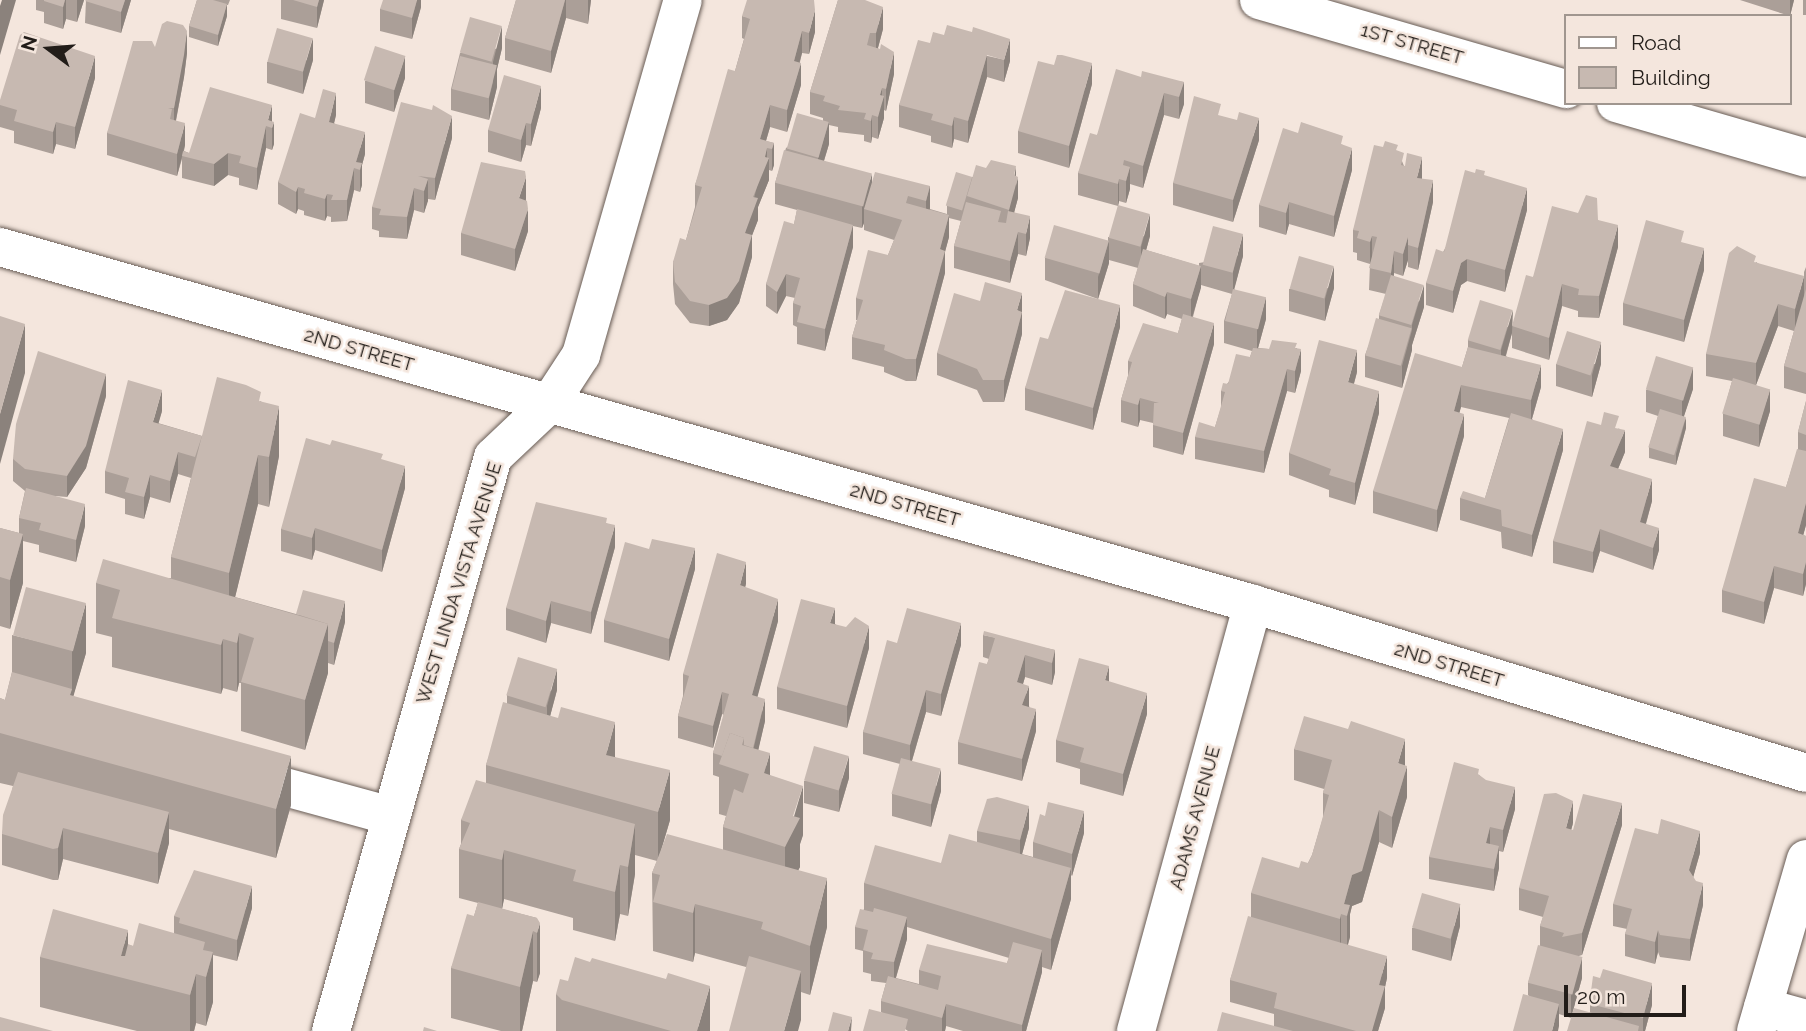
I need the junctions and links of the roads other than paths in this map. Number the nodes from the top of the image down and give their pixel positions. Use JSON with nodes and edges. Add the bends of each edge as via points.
{"nodes":[{"id":1,"x":683,"y":0,"type":"edge"},
{"id":2,"x":1259,"y":0,"type":"edge"},
{"id":3,"x":1564,"y":88,"type":"edge"},
{"id":4,"x":1623,"y":105,"type":"edge"},
{"id":5,"x":1806,"y":158,"type":"edge"},
{"id":6,"x":0,"y":247,"type":"edge"},
{"id":7,"x":549,"y":404,"type":"junction"},
{"id":8,"x":1253,"y":604,"type":"junction"},
{"id":9,"x":205,"y":765,"type":"edge"},
{"id":10,"x":1806,"y":773,"type":"edge"},
{"id":11,"x":391,"y":817,"type":"junction"},
{"id":12,"x":1806,"y":859,"type":"edge"},
{"id":13,"x":1806,"y":1018,"type":"edge"},
{"id":14,"x":1760,"y":1019,"type":"edge"},
{"id":15,"x":331,"y":1031,"type":"edge"},
{"id":16,"x":1136,"y":1031,"type":"edge"}],
"edges":[{"from":1,"to":7,"type":"street","name":"WEST LINDA VISTA AVENUE","via":[[581,355]]},
{"from":2,"to":3,"type":"street","name":"1ST STREET"},
{"from":4,"to":5,"type":"street"},
{"from":6,"to":7,"type":"street","name":"2ND STREET"},
{"from":7,"to":8,"type":"street","name":"2ND STREET"},
{"from":7,"to":11,"type":"street","name":"WEST LINDA VISTA AVENUE","via":[[493,457]]},
{"from":8,"to":10,"type":"street","name":"2ND STREET"},
{"from":8,"to":16,"type":"street","name":"ADAMS AVENUE"},
{"from":9,"to":11,"type":"street"},
{"from":11,"to":15,"type":"street","name":"WEST LINDA VISTA AVENUE"},
{"from":12,"to":14,"type":"street"},
{"from":13,"to":14,"type":"street"}]}
